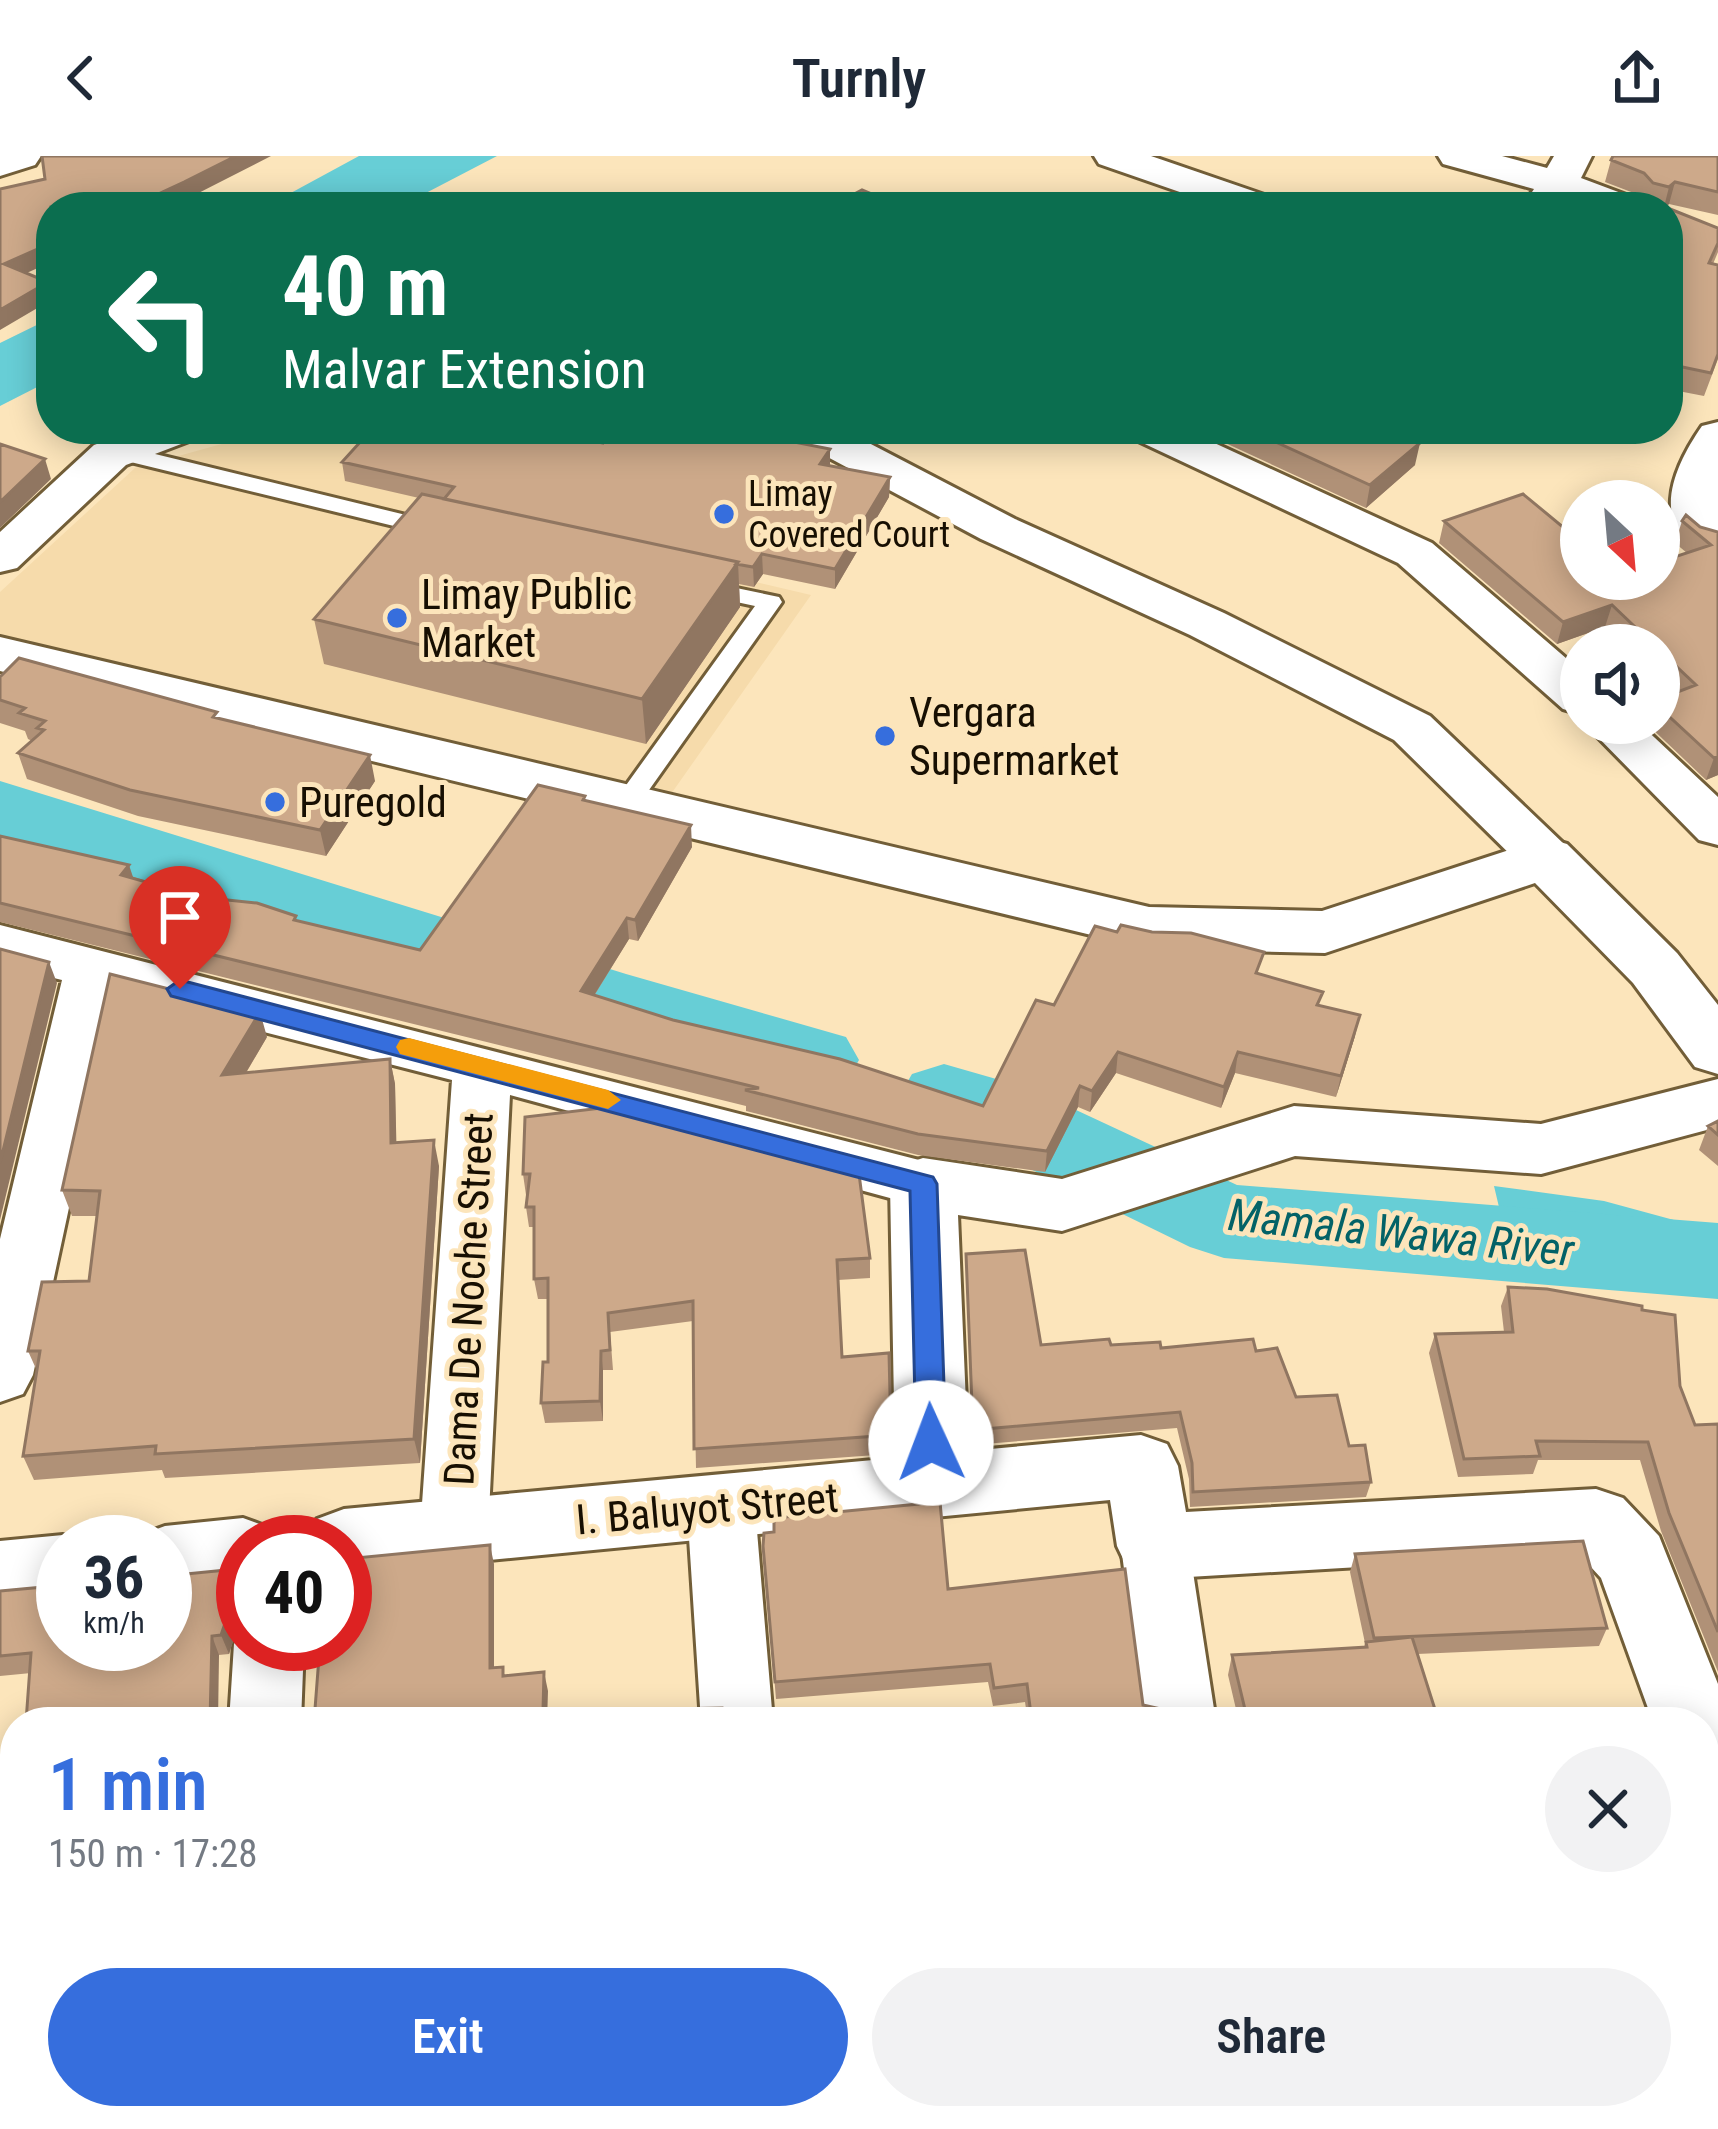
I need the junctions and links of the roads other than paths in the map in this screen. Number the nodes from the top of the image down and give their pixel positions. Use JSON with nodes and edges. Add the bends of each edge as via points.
{"nodes":[{"id":1,"x":20,"y":156,"type":"edge"},
{"id":2,"x":1113,"y":156,"type":"edge"},
{"id":3,"x":1457,"y":156,"type":"edge"},
{"id":4,"x":0,"y":163,"type":"edge"},
{"id":5,"x":1558,"y":182,"type":"edge"},
{"id":6,"x":1218,"y":192,"type":"edge"},
{"id":7,"x":1718,"y":435,"type":"edge"},
{"id":8,"x":140,"y":444,"type":"edge"},
{"id":9,"x":836,"y":444,"type":"edge"},
{"id":10,"x":1180,"y":444,"type":"edge"},
{"id":11,"x":118,"y":452,"type":"junction"},
{"id":12,"x":459,"y":535,"type":"edge"},
{"id":13,"x":1718,"y":539,"type":"edge"},
{"id":14,"x":0,"y":558,"type":"edge"},
{"id":15,"x":682,"y":584,"type":"edge"},
{"id":16,"x":0,"y":654,"type":"edge"},
{"id":17,"x":1560,"y":680,"type":"edge"},
{"id":18,"x":1631,"y":744,"type":"edge"},
{"id":19,"x":628,"y":801,"type":"junction"},
{"id":20,"x":1718,"y":827,"type":"edge"},
{"id":21,"x":1546,"y":858,"type":"junction"},
{"id":22,"x":0,"y":945,"type":"edge"},
{"id":23,"x":93,"y":967,"type":"junction"},
{"id":24,"x":1718,"y":1051,"type":"edge"},
{"id":25,"x":482,"y":1066,"type":"junction"},
{"id":26,"x":1718,"y":1103,"type":"edge"},
{"id":27,"x":923,"y":1184,"type":"junction"},
{"id":28,"x":0,"y":1375,"type":"edge"},
{"id":29,"x":933,"y":1486,"type":"junction"},
{"id":30,"x":721,"y":1508,"type":"junction"},
{"id":31,"x":454,"y":1532,"type":"junction"},
{"id":32,"x":372,"y":1539,"type":"edge"},
{"id":33,"x":1155,"y":1546,"type":"junction"},
{"id":34,"x":36,"y":1571,"type":"edge"},
{"id":35,"x":0,"y":1574,"type":"edge"},
{"id":36,"x":268,"y":1671,"type":"edge"},
{"id":37,"x":266,"y":1707,"type":"edge"},
{"id":38,"x":735,"y":1707,"type":"edge"},
{"id":39,"x":1178,"y":1707,"type":"edge"},
{"id":40,"x":1687,"y":1707,"type":"edge"}],
"edges":[{"from":1,"to":4,"type":"street"},
{"from":2,"to":6,"type":"street"},
{"from":3,"to":5,"type":"street"},
{"from":7,"to":13,"type":"street","via":[[1692,482],[1697,520]]},
{"from":8,"to":11,"type":"street"},
{"from":9,"to":21,"type":"street","via":[[1412,728]]},
{"from":10,"to":17,"type":"street","via":[[1415,554]]},
{"from":11,"to":12,"type":"lane"},
{"from":11,"to":14,"type":"street"},
{"from":15,"to":19,"type":"lane","via":[[770,602]]},
{"from":16,"to":19,"type":"street"},
{"from":18,"to":20,"type":"street"},
{"from":19,"to":21,"type":"street","via":[[1149,928],[1325,932]]},
{"from":21,"to":24,"type":"street","via":[[1655,968]]},
{"from":22,"to":23,"type":"street"},
{"from":23,"to":25,"type":"street"},
{"from":23,"to":28,"type":"street"},
{"from":25,"to":27,"type":"street"},
{"from":25,"to":31,"type":"street","name":"Dama De Noche Street"},
{"from":26,"to":27,"type":"street","via":[[1541,1149],[1294,1131],[1062,1205]]},
{"from":27,"to":29,"type":"street"},
{"from":29,"to":30,"type":"street","name":"I. Baluyot Street"},
{"from":29,"to":33,"type":"street","name":"I. Baluyot Street","via":[[1141,1466]]},
{"from":30,"to":31,"type":"street","name":"I. Baluyot Street"},
{"from":30,"to":38,"type":"street"},
{"from":31,"to":32,"type":"street","name":"I. Baluyot Street"},
{"from":33,"to":39,"type":"street"},
{"from":33,"to":40,"type":"street","via":[[1596,1521],[1632,1559]]},
{"from":34,"to":35,"type":"street"},
{"from":36,"to":37,"type":"street"}]}
